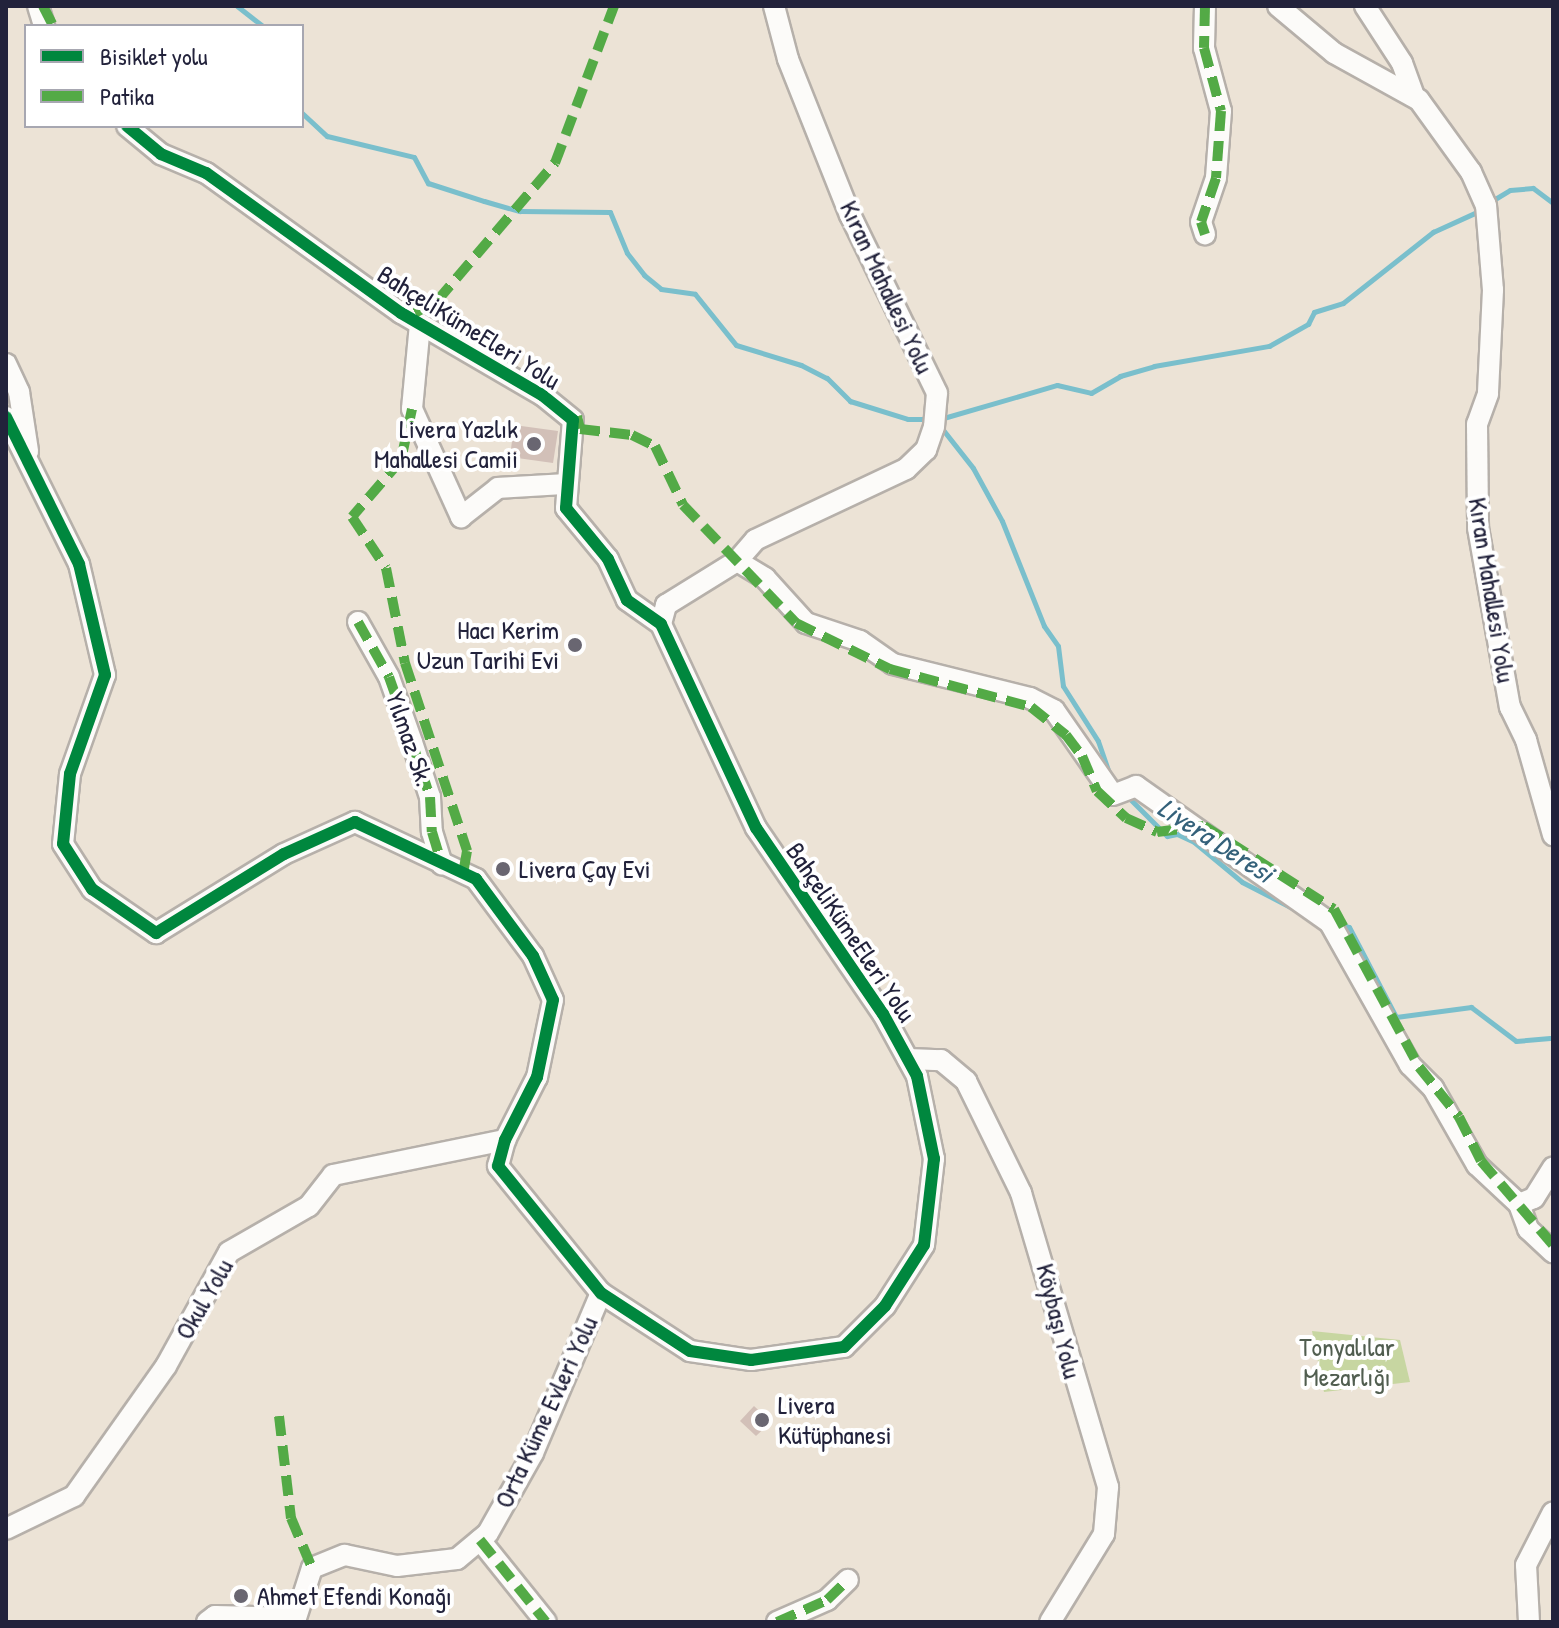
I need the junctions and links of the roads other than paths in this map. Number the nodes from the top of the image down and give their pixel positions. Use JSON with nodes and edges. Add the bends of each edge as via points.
{"nodes":[{"id":1,"x":774,"y":6,"type":"edge"},
{"id":2,"x":1205,"y":6,"type":"edge"},
{"id":3,"x":1278,"y":6,"type":"edge"},
{"id":4,"x":1365,"y":6,"type":"edge"},
{"id":5,"x":1414,"y":96,"type":"junction"},
{"id":6,"x":129,"y":128,"type":"edge"},
{"id":7,"x":1205,"y":234,"type":"dead end"},
{"id":8,"x":420,"y":324,"type":"junction"},
{"id":9,"x":6,"y":364,"type":"edge"},
{"id":10,"x":6,"y":417,"type":"edge"},
{"id":11,"x":28,"y":459,"type":"junction"},
{"id":12,"x":566,"y":484,"type":"junction"},
{"id":13,"x":737,"y":561,"type":"junction"},
{"id":14,"x":358,"y":622,"type":"dead end"},
{"id":15,"x":661,"y":624,"type":"junction"},
{"id":16,"x":1553,"y":833,"type":"edge"},
{"id":17,"x":442,"y":864,"type":"junction"},
{"id":18,"x":908,"y":1059,"type":"junction"},
{"id":19,"x":505,"y":1140,"type":"junction"},
{"id":20,"x":1553,"y":1167,"type":"edge"},
{"id":21,"x":1519,"y":1204,"type":"junction"},
{"id":22,"x":1553,"y":1252,"type":"edge"},
{"id":23,"x":601,"y":1293,"type":"junction"},
{"id":24,"x":1553,"y":1512,"type":"edge"},
{"id":25,"x":6,"y":1529,"type":"edge"},
{"id":26,"x":480,"y":1540,"type":"junction"},
{"id":27,"x":848,"y":1580,"type":"dead end"},
{"id":28,"x":207,"y":1622,"type":"edge"},
{"id":29,"x":546,"y":1622,"type":"edge"},
{"id":30,"x":777,"y":1622,"type":"edge"},
{"id":31,"x":1050,"y":1622,"type":"edge"},
{"id":32,"x":1529,"y":1622,"type":"edge"}],
"edges":[{"from":1,"to":13,"type":"street","name":"Kıran Mahallesi Yolu","via":[[788,59],[850,215],[937,393],[926,450],[906,469],[755,540]]},
{"from":2,"to":7,"type":"street","via":[[1204,48],[1221,111],[1216,178],[1201,222]]},
{"from":3,"to":5,"type":"street","name":"Kıran Mahallesi Yolu","via":[[1334,53]]},
{"from":4,"to":5,"type":"street","via":[[1402,63]]},
{"from":5,"to":16,"type":"street","name":"Kıran Mahallesi Yolu","via":[[1471,172],[1486,205],[1492,306],[1488,394],[1477,424],[1478,528],[1510,707],[1526,740]]},
{"from":6,"to":8,"type":"street","name":"BahçeliKümeEleri Yolu","via":[[161,154],[206,173]]},
{"from":8,"to":12,"type":"street","name":"BahçeliKümeEleri Yolu","via":[[542,395],[573,420]]},
{"from":8,"to":12,"type":"street","via":[[412,409],[461,517],[498,488]]},
{"from":9,"to":11,"type":"street","name":"BahçeliKümeEleri Yolu","via":[[19,392]]},
{"from":10,"to":11,"type":"street","name":"BahçeliKümeEleri Yolu"},
{"from":11,"to":17,"type":"street","name":"BahçeliKümeEleri Yolu","via":[[79,564],[105,675],[70,774],[63,844],[92,889],[156,933],[284,854],[355,822]]},
{"from":12,"to":15,"type":"street","name":"BahçeliKümeEleri Yolu","via":[[566,508],[608,559],[627,600]]},
{"from":13,"to":15,"type":"street","name":"Kıran Mahallesi Yolu","via":[[683,590],[666,605]]},
{"from":13,"to":21,"type":"street","via":[[765,578],[806,623],[860,641],[893,664],[1030,698],[1054,710],[1113,795],[1136,786],[1330,923],[1410,1065],[1433,1088],[1477,1165]]},
{"from":14,"to":17,"type":"street","name":"Yılmaz Sk.","via":[[389,677],[430,797],[432,832]]},
{"from":15,"to":18,"type":"street","name":"BahçeliKümeEleri Yolu","via":[[782,874],[816,911]]},
{"from":17,"to":19,"type":"street","name":"BahçeliKümeEleri Yolu","via":[[476,879],[533,956],[553,1000],[537,1077]]},
{"from":18,"to":23,"type":"street","name":"BahçeliKümeEleri Yolu","via":[[917,1076],[934,1159],[924,1245],[885,1306],[844,1347],[751,1360],[690,1351]]},
{"from":18,"to":31,"type":"street","name":"Köybaşı Yolu","via":[[941,1060],[966,1081],[1021,1193],[1108,1487],[1104,1534]]},
{"from":19,"to":23,"type":"street","name":"BahçeliKümeEleri Yolu","via":[[498,1166]]},
{"from":19,"to":25,"type":"street","name":"Okul Yolu","via":[[333,1175],[309,1206],[229,1252],[166,1366],[74,1496]]},
{"from":20,"to":21,"type":"street","via":[[1534,1198]]},
{"from":21,"to":22,"type":"street","via":[[1528,1229]]},
{"from":23,"to":26,"type":"street","name":"Orta Küme Evleri Yolu","via":[[533,1453]]},
{"from":24,"to":32,"type":"street","via":[[1526,1565]]},
{"from":26,"to":28,"type":"street","name":"Orta Küme Evleri Yolu","via":[[457,1559],[412,1565],[345,1555],[312,1568],[296,1618],[215,1616]]},
{"from":26,"to":29,"type":"street"},
{"from":27,"to":30,"type":"street","via":[[827,1600]]}]}
